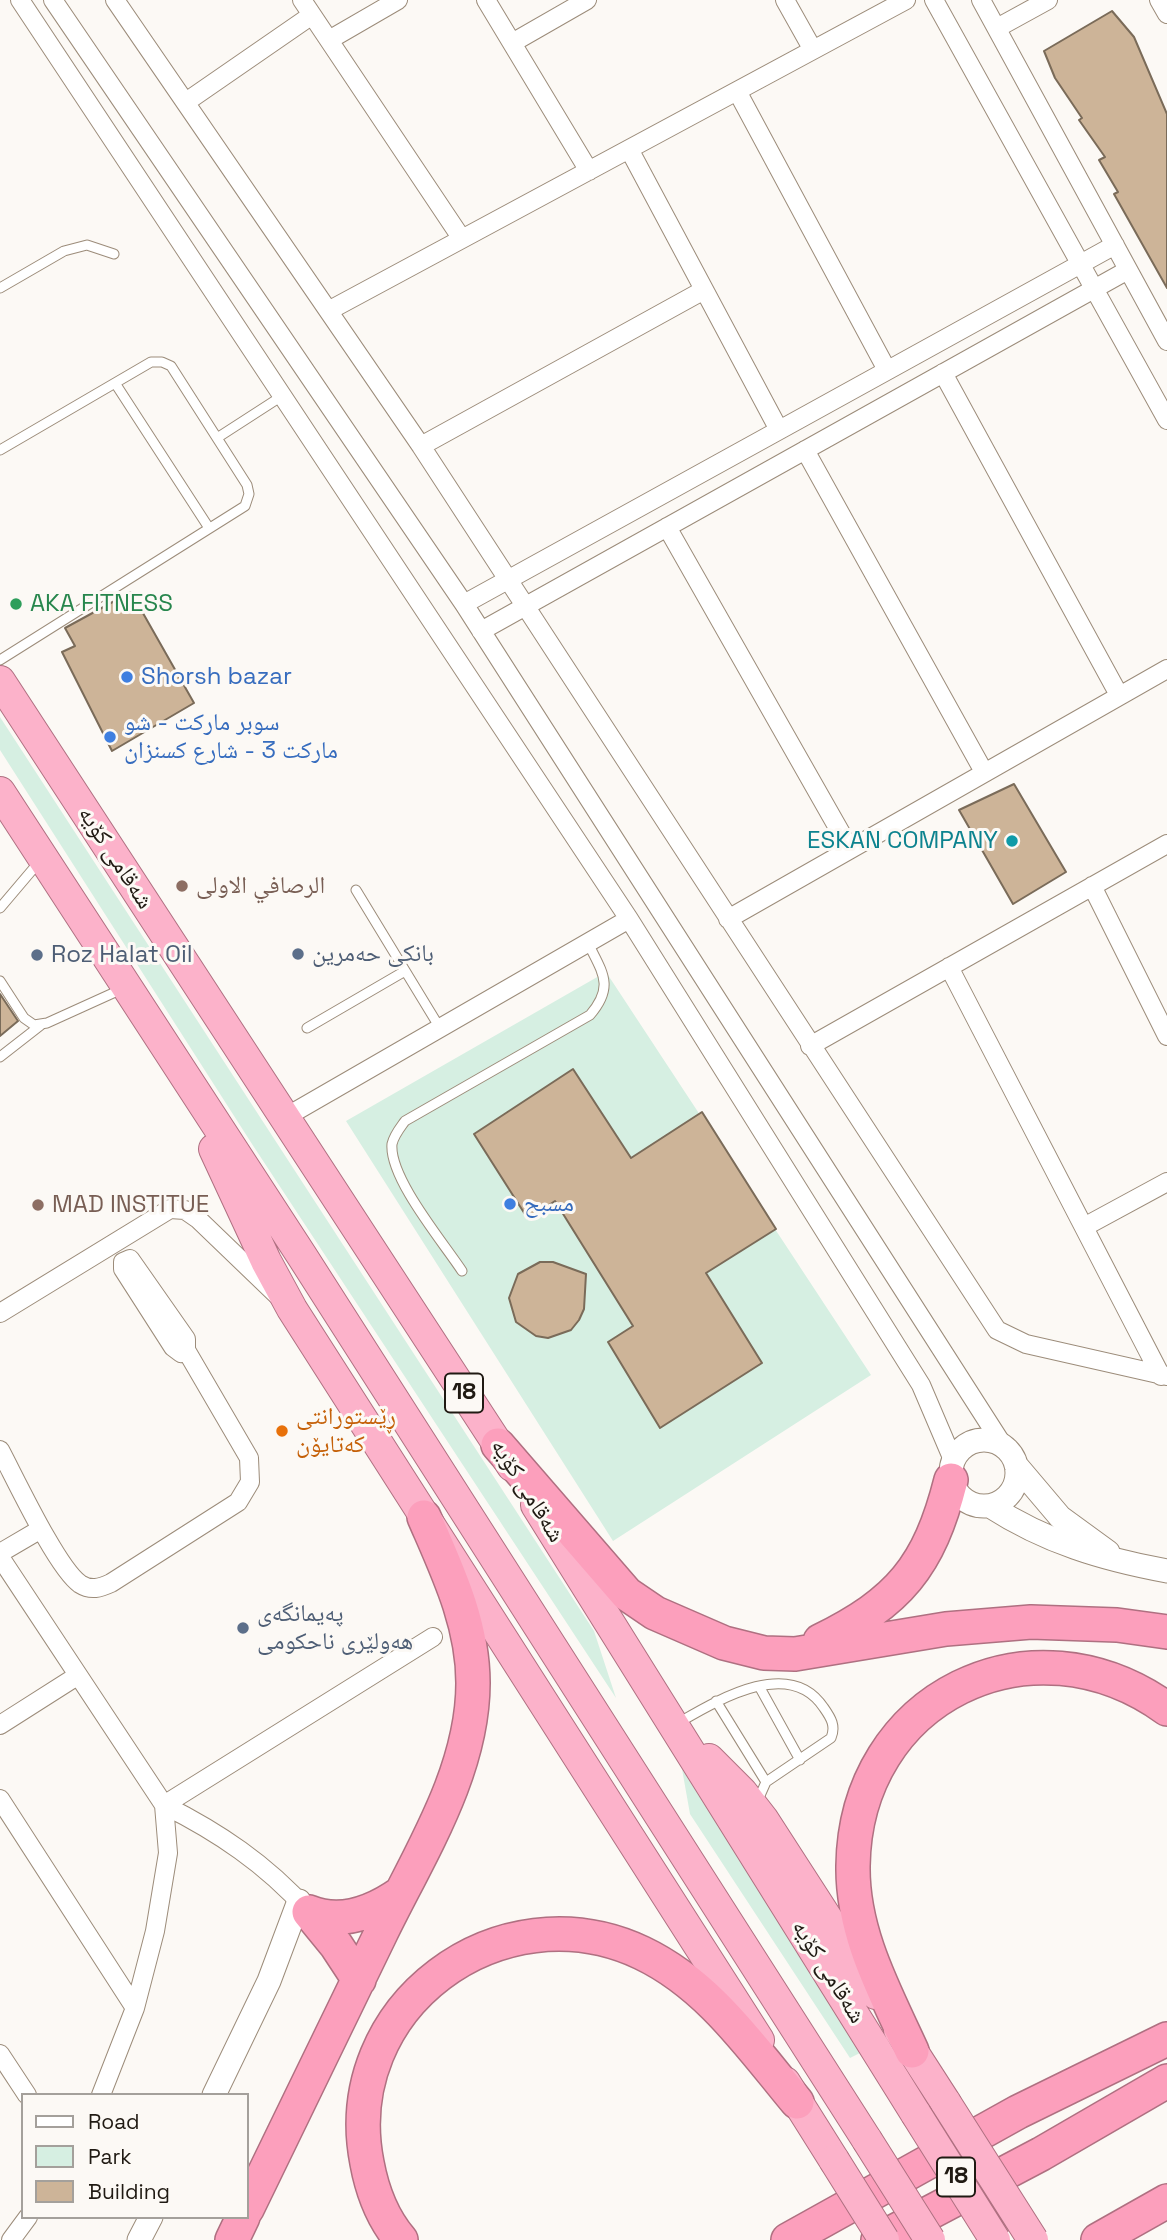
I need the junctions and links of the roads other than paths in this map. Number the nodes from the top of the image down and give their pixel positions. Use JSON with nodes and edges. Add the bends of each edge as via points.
{"nodes":[{"id":1,"x":20,"y":0,"type":"edge"},
{"id":2,"x":53,"y":0,"type":"edge"},
{"id":3,"x":115,"y":0,"type":"edge"},
{"id":4,"x":398,"y":0,"type":"edge"},
{"id":5,"x":486,"y":0,"type":"edge"},
{"id":6,"x":587,"y":0,"type":"edge"},
{"id":7,"x":785,"y":0,"type":"edge"},
{"id":8,"x":906,"y":0,"type":"edge"},
{"id":9,"x":934,"y":0,"type":"edge"},
{"id":10,"x":981,"y":0,"type":"edge"},
{"id":11,"x":1048,"y":0,"type":"edge"},
{"id":12,"x":1159,"y":0,"type":"edge"},
{"id":13,"x":307,"y":8,"type":"edge"},
{"id":14,"x":1167,"y":15,"type":"edge"},
{"id":15,"x":997,"y":28,"type":"junction"},
{"id":16,"x":328,"y":40,"type":"junction"},
{"id":17,"x":512,"y":43,"type":"junction"},
{"id":18,"x":813,"y":50,"type":"junction"},
{"id":19,"x":737,"y":91,"type":"junction"},
{"id":20,"x":186,"y":102,"type":"junction"},
{"id":21,"x":629,"y":149,"type":"junction"},
{"id":22,"x":589,"y":171,"type":"junction"},
{"id":23,"x":462,"y":239,"type":"junction"},
{"id":24,"x":1115,"y":244,"type":"junction"},
{"id":25,"x":114,"y":254,"type":"dead end"},
{"id":26,"x":1080,"y":264,"type":"junction"},
{"id":27,"x":1128,"y":270,"type":"junction"},
{"id":28,"x":0,"y":288,"type":"edge"},
{"id":29,"x":1094,"y":289,"type":"junction"},
{"id":30,"x":704,"y":290,"type":"junction"},
{"id":31,"x":330,"y":310,"type":"junction"},
{"id":32,"x":1167,"y":341,"type":"edge"},
{"id":33,"x":887,"y":370,"type":"junction"},
{"id":34,"x":943,"y":373,"type":"junction"},
{"id":35,"x":115,"y":383,"type":"junction"},
{"id":36,"x":282,"y":396,"type":"junction"},
{"id":37,"x":1167,"y":420,"type":"edge"},
{"id":38,"x":779,"y":430,"type":"junction"},
{"id":39,"x":217,"y":438,"type":"junction"},
{"id":40,"x":421,"y":446,"type":"junction"},
{"id":41,"x":0,"y":450,"type":"edge"},
{"id":42,"x":805,"y":450,"type":"junction"},
{"id":43,"x":667,"y":527,"type":"junction"},
{"id":44,"x":209,"y":528,"type":"junction"},
{"id":45,"x":508,"y":579,"type":"junction"},
{"id":46,"x":464,"y":604,"type":"junction"},
{"id":47,"x":526,"y":606,"type":"junction"},
{"id":48,"x":481,"y":631,"type":"junction"},
{"id":49,"x":0,"y":660,"type":"edge"},
{"id":50,"x":1167,"y":669,"type":"edge"},
{"id":51,"x":0,"y":681,"type":"edge"},
{"id":52,"x":1119,"y":695,"type":"junction"},
{"id":53,"x":984,"y":772,"type":"junction"},
{"id":54,"x":0,"y":792,"type":"edge"},
{"id":55,"x":1167,"y":844,"type":"edge"},
{"id":56,"x":850,"y":849,"type":"junction"},
{"id":57,"x":42,"y":858,"type":"junction"},
{"id":58,"x":1092,"y":886,"type":"junction"},
{"id":59,"x":356,"y":890,"type":"dead end"},
{"id":60,"x":0,"y":908,"type":"edge"},
{"id":61,"x":629,"y":919,"type":"junction"},
{"id":62,"x":728,"y":919,"type":"junction"},
{"id":63,"x":588,"y":943,"type":"junction"},
{"id":64,"x":949,"y":967,"type":"junction"},
{"id":65,"x":405,"y":971,"type":"junction"},
{"id":66,"x":0,"y":981,"type":"edge"},
{"id":67,"x":127,"y":987,"type":"junction"},
{"id":68,"x":41,"y":1025,"type":"junction"},
{"id":69,"x":307,"y":1028,"type":"dead end"},
{"id":70,"x":439,"y":1028,"type":"junction"},
{"id":71,"x":1167,"y":1037,"type":"edge"},
{"id":72,"x":810,"y":1046,"type":"junction"},
{"id":73,"x":0,"y":1057,"type":"edge"},
{"id":74,"x":173,"y":1059,"type":"junction"},
{"id":75,"x":284,"y":1118,"type":"junction"},
{"id":76,"x":1167,"y":1182,"type":"edge"},
{"id":77,"x":1084,"y":1227,"type":"junction"},
{"id":78,"x":462,"y":1271,"type":"dead end"},
{"id":79,"x":292,"y":1309,"type":"junction"},
{"id":80,"x":0,"y":1313,"type":"edge"},
{"id":81,"x":186,"y":1350,"type":"junction"},
{"id":82,"x":1164,"y":1376,"type":"edge"},
{"id":83,"x":498,"y":1445,"type":"junction"},
{"id":84,"x":0,"y":1450,"type":"edge"},
{"id":85,"x":1010,"y":1456,"type":"junction"},
{"id":86,"x":952,"y":1470,"type":"junction"},
{"id":87,"x":989,"y":1506,"type":"junction"},
{"id":88,"x":424,"y":1517,"type":"junction"},
{"id":89,"x":41,"y":1529,"type":"junction"},
{"id":90,"x":0,"y":1555,"type":"edge"},
{"id":91,"x":1136,"y":1566,"type":"junction"},
{"id":92,"x":1167,"y":1571,"type":"edge"},
{"id":93,"x":1167,"y":1632,"type":"edge"},
{"id":94,"x":433,"y":1637,"type":"dead end"},
{"id":95,"x":795,"y":1654,"type":"junction"},
{"id":96,"x":77,"y":1676,"type":"junction"},
{"id":97,"x":759,"y":1686,"type":"junction"},
{"id":98,"x":716,"y":1701,"type":"junction"},
{"id":99,"x":1167,"y":1709,"type":"edge"},
{"id":100,"x":0,"y":1725,"type":"edge"},
{"id":101,"x":674,"y":1726,"type":"junction"},
{"id":102,"x":800,"y":1760,"type":"junction"},
{"id":103,"x":766,"y":1782,"type":"junction"},
{"id":104,"x":0,"y":1799,"type":"edge"},
{"id":105,"x":164,"y":1805,"type":"junction"},
{"id":106,"x":763,"y":1819,"type":"junction"},
{"id":107,"x":401,"y":1893,"type":"junction"},
{"id":108,"x":304,"y":1907,"type":"junction"},
{"id":109,"x":359,"y":1980,"type":"junction"},
{"id":110,"x":135,"y":2008,"type":"junction"},
{"id":111,"x":1167,"y":2013,"type":"edge"},
{"id":112,"x":1167,"y":2039,"type":"edge"},
{"id":113,"x":912,"y":2050,"type":"junction"},
{"id":114,"x":0,"y":2054,"type":"edge"},
{"id":115,"x":1167,"y":2081,"type":"edge"},
{"id":116,"x":1067,"y":2088,"type":"junction"},
{"id":117,"x":26,"y":2093,"type":"edge"},
{"id":118,"x":102,"y":2093,"type":"edge"},
{"id":119,"x":215,"y":2093,"type":"edge"},
{"id":120,"x":797,"y":2102,"type":"junction"},
{"id":121,"x":1167,"y":2201,"type":"edge"},
{"id":122,"x":248,"y":2207,"type":"edge"},
{"id":123,"x":27,"y":2219,"type":"edge"},
{"id":124,"x":150,"y":2219,"type":"edge"},
{"id":125,"x":242,"y":2219,"type":"edge"},
{"id":126,"x":11,"y":2240,"type":"edge"},
{"id":127,"x":139,"y":2240,"type":"edge"},
{"id":128,"x":232,"y":2240,"type":"edge"},
{"id":129,"x":401,"y":2240,"type":"edge"},
{"id":130,"x":788,"y":2240,"type":"edge"},
{"id":131,"x":878,"y":2240,"type":"edge"},
{"id":132,"x":884,"y":2240,"type":"edge"},
{"id":133,"x":930,"y":2240,"type":"edge"},
{"id":134,"x":995,"y":2240,"type":"edge"},
{"id":135,"x":1032,"y":2240,"type":"edge"},
{"id":136,"x":1098,"y":2240,"type":"edge"}],
"edges":[{"from":1,"to":36,"type":"street"},
{"from":2,"to":46,"type":"street"},
{"from":3,"to":20,"type":"street"},
{"from":4,"to":16,"type":"street"},
{"from":5,"to":17,"type":"street"},
{"from":6,"to":17,"type":"street"},
{"from":7,"to":18,"type":"street"},
{"from":8,"to":18,"type":"street"},
{"from":9,"to":26,"type":"street"},
{"from":10,"to":15,"type":"street"},
{"from":11,"to":15,"type":"street"},
{"from":12,"to":14,"type":"street"},
{"from":13,"to":16,"type":"street"},
{"from":13,"to":20,"type":"street"},
{"from":15,"to":24,"type":"street"},
{"from":16,"to":23,"type":"street"},
{"from":17,"to":22,"type":"street"},
{"from":18,"to":19,"type":"street"},
{"from":19,"to":21,"type":"street"},
{"from":19,"to":33,"type":"street"},
{"from":20,"to":31,"type":"street"},
{"from":21,"to":22,"type":"street"},
{"from":21,"to":30,"type":"street"},
{"from":22,"to":23,"type":"street"},
{"from":23,"to":31,"type":"street"},
{"from":24,"to":26,"type":"street"},
{"from":24,"to":27,"type":"street"},
{"from":25,"to":28,"type":"lane","via":[[87,245],[64,251]]},
{"from":26,"to":29,"type":"street"},
{"from":26,"to":33,"type":"street"},
{"from":27,"to":29,"type":"street"},
{"from":27,"to":32,"type":"street"},
{"from":29,"to":34,"type":"street"},
{"from":29,"to":37,"type":"street"},
{"from":30,"to":38,"type":"street"},
{"from":30,"to":40,"type":"street"},
{"from":31,"to":40,"type":"street"},
{"from":33,"to":38,"type":"street"},
{"from":34,"to":42,"type":"street"},
{"from":34,"to":52,"type":"street"},
{"from":35,"to":39,"type":"lane","via":[[151,362],[171,366]]},
{"from":35,"to":41,"type":"lane"},
{"from":35,"to":44,"type":"lane"},
{"from":36,"to":39,"type":"lane"},
{"from":36,"to":61,"type":"street"},
{"from":38,"to":45,"type":"street"},
{"from":39,"to":44,"type":"lane","via":[[249,494],[245,506]]},
{"from":40,"to":45,"type":"street"},
{"from":42,"to":43,"type":"street"},
{"from":42,"to":53,"type":"street"},
{"from":43,"to":47,"type":"street"},
{"from":43,"to":56,"type":"street"},
{"from":44,"to":49,"type":"lane"},
{"from":45,"to":46,"type":"street"},
{"from":45,"to":47,"type":"street"},
{"from":46,"to":48,"type":"street"},
{"from":47,"to":48,"type":"street"},
{"from":47,"to":62,"type":"street"},
{"from":48,"to":85,"type":"street"},
{"from":50,"to":52,"type":"street"},
{"from":51,"to":75,"type":"highway","name":"شەقامی کۆیە","number":"18"},
{"from":52,"to":53,"type":"street"},
{"from":53,"to":56,"type":"street"},
{"from":54,"to":57,"type":"highway","number":"18"},
{"from":55,"to":58,"type":"street"},
{"from":56,"to":62,"type":"street"},
{"from":57,"to":60,"type":"lane"},
{"from":57,"to":67,"type":"highway","number":"18"},
{"from":58,"to":64,"type":"street"},
{"from":58,"to":71,"type":"street"},
{"from":59,"to":65,"type":"lane"},
{"from":61,"to":63,"type":"street"},
{"from":61,"to":86,"type":"street","via":[[921,1385]]},
{"from":62,"to":72,"type":"street"},
{"from":63,"to":70,"type":"street"},
{"from":63,"to":78,"type":"lane","via":[[606,988],[590,1015],[405,1121],[396,1133],[397,1169]]},
{"from":64,"to":72,"type":"street"},
{"from":64,"to":77,"type":"street"},
{"from":65,"to":69,"type":"lane"},
{"from":65,"to":70,"type":"lane"},
{"from":66,"to":68,"type":"lane","via":[[24,1017]]},
{"from":67,"to":68,"type":"lane"},
{"from":67,"to":74,"type":"highway","number":"18"},
{"from":68,"to":73,"type":"lane"},
{"from":70,"to":75,"type":"street"},
{"from":72,"to":82,"type":"street","via":[[997,1330],[1026,1343]]},
{"from":74,"to":79,"type":"highway"},
{"from":74,"to":133,"type":"highway","number":"18","bridge":true},
{"from":75,"to":83,"type":"highway","name":"شەقامی کۆیە","number":"18"},
{"from":76,"to":77,"type":"street"},
{"from":77,"to":82,"type":"street"},
{"from":79,"to":80,"type":"street","via":[[198,1219],[186,1210],[170,1209]]},
{"from":79,"to":88,"type":"highway"},
{"from":81,"to":81,"type":"street","via":[[178,1353],[173,1347],[123,1269],[125,1260],[134,1263],[172,1317],[188,1342]]},
{"from":81,"to":89,"type":"street","via":[[249,1458],[246,1493],[100,1588],[78,1583]]},
{"from":83,"to":95,"type":"highway","via":[[627,1594],[655,1613],[724,1643],[764,1653]]},
{"from":83,"to":101,"type":"highway","name":"شەقامی کۆیە","number":"18"},
{"from":84,"to":89,"type":"street"},
{"from":85,"to":86,"type":"street","via":[[980,1440],[964,1447]]},
{"from":85,"to":87,"type":"street","via":[[1017,1475],[1008,1495]]},
{"from":85,"to":91,"type":"street","via":[[1044,1500],[1077,1531]]},
{"from":86,"to":87,"type":"street","via":[[955,1490],[970,1503]]},
{"from":86,"to":95,"type":"highway","via":[[930,1545],[906,1583],[852,1625]]},
{"from":87,"to":91,"type":"street","via":[[1074,1550]]},
{"from":88,"to":107,"type":"highway","via":[[467,1629],[473,1706],[454,1781]]},
{"from":88,"to":120,"type":"highway"},
{"from":89,"to":90,"type":"street"},
{"from":90,"to":96,"type":"street"},
{"from":91,"to":92,"type":"street"},
{"from":93,"to":95,"type":"highway","via":[[1074,1623],[989,1624]]},
{"from":94,"to":105,"type":"street"},
{"from":96,"to":100,"type":"street"},
{"from":96,"to":105,"type":"street"},
{"from":97,"to":98,"type":"lane"},
{"from":97,"to":102,"type":"lane"},
{"from":97,"to":102,"type":"lane","via":[[803,1686],[813,1692],[831,1718],[831,1738]]},
{"from":98,"to":101,"type":"lane"},
{"from":98,"to":103,"type":"lane"},
{"from":99,"to":113,"type":"highway","via":[[1118,1679],[1079,1669],[1013,1670],[965,1685],[925,1709],[893,1743],[868,1782],[856,1829],[853,1867],[868,1953]]},
{"from":101,"to":106,"type":"highway","via":[[724,1773]]},
{"from":101,"to":134,"type":"highway","name":"شەقامی کۆیە","number":"18","bridge":true},
{"from":102,"to":103,"type":"lane"},
{"from":103,"to":106,"type":"lane","via":[[757,1796]]},
{"from":104,"to":110,"type":"street"},
{"from":105,"to":108,"type":"street","via":[[237,1846]]},
{"from":105,"to":110,"type":"street","via":[[168,1853],[155,1931]]},
{"from":106,"to":113,"type":"highway"},
{"from":107,"to":108,"type":"highway","via":[[375,1910],[334,1918]]},
{"from":107,"to":109,"type":"highway"},
{"from":108,"to":109,"type":"highway"},
{"from":108,"to":119,"type":"street"},
{"from":109,"to":122,"type":"highway"},
{"from":110,"to":118,"type":"street"},
{"from":111,"to":116,"type":"highway"},
{"from":112,"to":116,"type":"highway"},
{"from":113,"to":135,"type":"highway","bridge":true},
{"from":114,"to":117,"type":"street"},
{"from":115,"to":131,"type":"highway"},
{"from":116,"to":130,"type":"highway"},
{"from":120,"to":129,"type":"highway","via":[[703,1992],[641,1952],[606,1940],[569,1935],[504,1940],[452,1964],[429,1981],[398,2017],[377,2053],[363,2115],[364,2147],[381,2208]]},
{"from":120,"to":132,"type":"highway","bridge":true},
{"from":121,"to":136,"type":"highway"},
{"from":123,"to":126,"type":"street"},
{"from":124,"to":127,"type":"street"},
{"from":125,"to":128,"type":"highway"}]}
